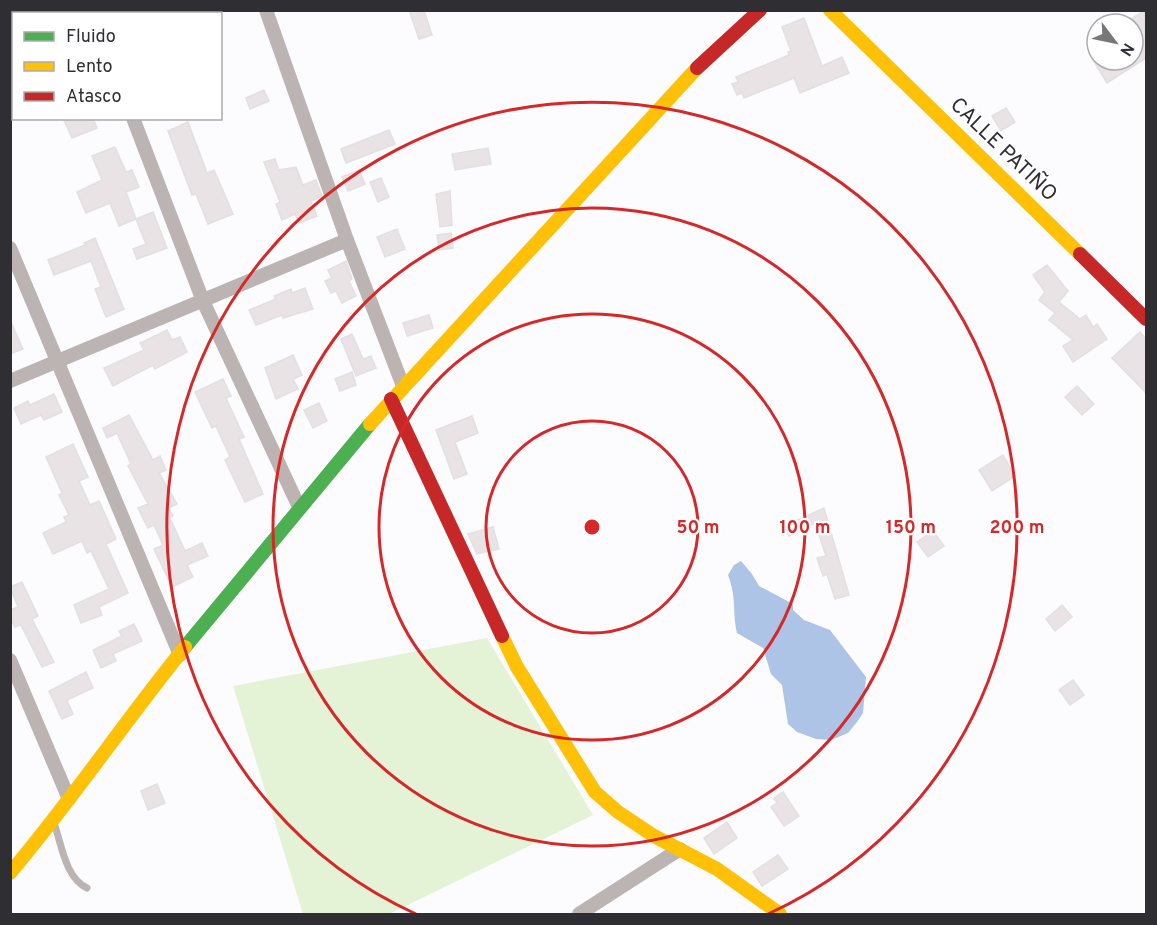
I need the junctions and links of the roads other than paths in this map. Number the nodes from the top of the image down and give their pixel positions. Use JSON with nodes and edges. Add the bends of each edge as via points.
{"nodes":[{"id":1,"x":266,"y":10,"type":"edge"},
{"id":2,"x":760,"y":10,"type":"edge"},
{"id":3,"x":830,"y":10,"type":"edge"},
{"id":4,"x":134,"y":120,"type":"edge"},
{"id":5,"x":347,"y":240,"type":"junction"},
{"id":6,"x":10,"y":248,"type":"edge"},
{"id":7,"x":203,"y":301,"type":"junction"},
{"id":8,"x":1146,"y":319,"type":"edge"},
{"id":9,"x":57,"y":363,"type":"junction"},
{"id":10,"x":10,"y":381,"type":"edge"},
{"id":11,"x":403,"y":386,"type":"junction"},
{"id":12,"x":391,"y":399,"type":"junction"},
{"id":13,"x":299,"y":507,"type":"junction"},
{"id":14,"x":180,"y":655,"type":"junction"},
{"id":15,"x":10,"y":660,"type":"edge"},
{"id":16,"x":69,"y":799,"type":"junction"},
{"id":17,"x":54,"y":821,"type":"junction"},
{"id":18,"x":680,"y":849,"type":"junction"},
{"id":19,"x":10,"y":873,"type":"edge"},
{"id":20,"x":87,"y":888,"type":"dead end"},
{"id":21,"x":579,"y":915,"type":"edge"},
{"id":22,"x":780,"y":915,"type":"edge"}],
"edges":[{"from":1,"to":5,"type":"street"},
{"from":2,"to":11,"type":"street","via":[[666,99]]},
{"from":3,"to":8,"type":"street","name":"CALLE PATIÑO"},
{"from":4,"to":7,"type":"street"},
{"from":5,"to":7,"type":"street"},
{"from":5,"to":11,"type":"street"},
{"from":6,"to":9,"type":"street"},
{"from":7,"to":9,"type":"street"},
{"from":7,"to":13,"type":"street"},
{"from":9,"to":10,"type":"street"},
{"from":9,"to":14,"type":"street"},
{"from":11,"to":12,"type":"street"},
{"from":12,"to":13,"type":"street"},
{"from":12,"to":18,"type":"street","via":[[517,667],[577,767],[595,792],[618,812]]},
{"from":13,"to":14,"type":"street"},
{"from":14,"to":16,"type":"street"},
{"from":15,"to":16,"type":"street"},
{"from":16,"to":17,"type":"street"},
{"from":17,"to":19,"type":"street"},
{"from":17,"to":20,"type":"lane","via":[[70,873]]},
{"from":18,"to":21,"type":"street"},
{"from":18,"to":22,"type":"street","via":[[717,869]]}]}
